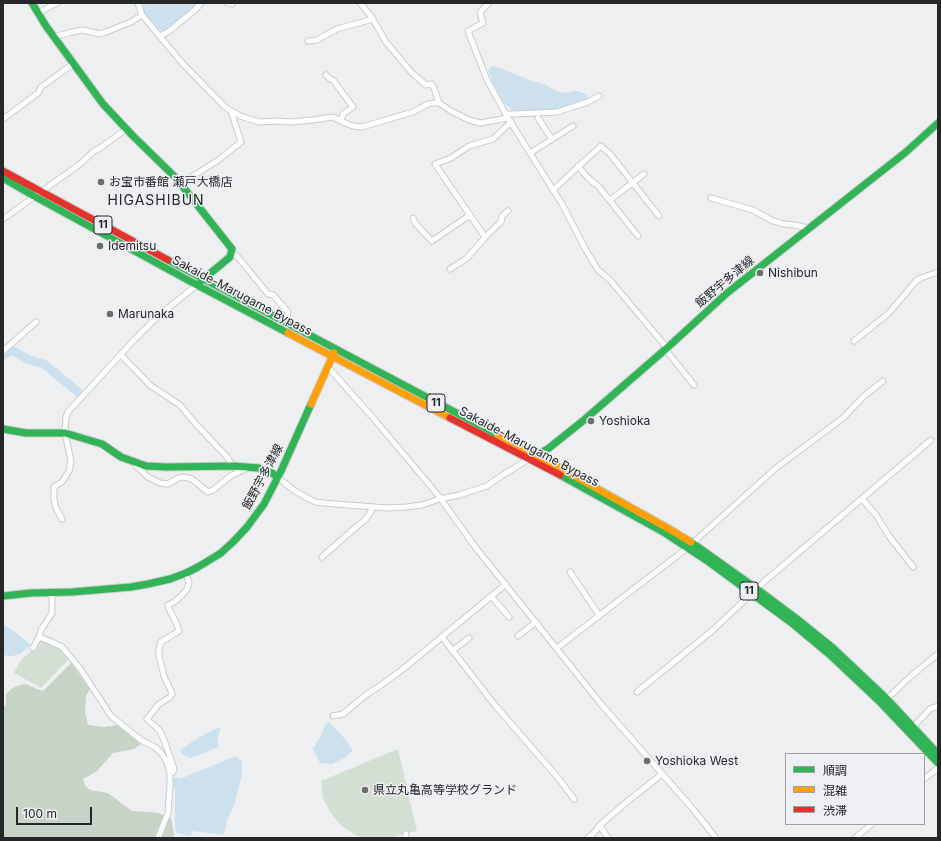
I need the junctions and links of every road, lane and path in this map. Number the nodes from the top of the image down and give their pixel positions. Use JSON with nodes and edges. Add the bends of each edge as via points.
{"nodes":[{"id":1,"x":32,"y":3,"type":"edge"},
{"id":2,"x":57,"y":3,"type":"edge"},
{"id":3,"x":138,"y":3,"type":"edge"},
{"id":4,"x":201,"y":3,"type":"edge"},
{"id":5,"x":360,"y":3,"type":"edge"},
{"id":6,"x":490,"y":3,"type":"edge"},
{"id":7,"x":38,"y":13,"type":"junction"},
{"id":8,"x":142,"y":15,"type":"junction"},
{"id":9,"x":373,"y":19,"type":"junction"},
{"id":10,"x":54,"y":36,"type":"junction"},
{"id":11,"x":160,"y":36,"type":"junction"},
{"id":12,"x":308,"y":41,"type":"dead end"},
{"id":13,"x":73,"y":64,"type":"junction"},
{"id":14,"x":326,"y":75,"type":"dead end"},
{"id":15,"x":599,"y":96,"type":"dead end"},
{"id":16,"x":439,"y":103,"type":"junction"},
{"id":17,"x":231,"y":111,"type":"junction"},
{"id":18,"x":508,"y":118,"type":"junction"},
{"id":19,"x":538,"y":118,"type":"dead end"},
{"id":20,"x":3,"y":119,"type":"edge"},
{"id":21,"x":341,"y":121,"type":"junction"},
{"id":22,"x":938,"y":123,"type":"edge"},
{"id":23,"x":573,"y":126,"type":"dead end"},
{"id":24,"x":126,"y":129,"type":"junction"},
{"id":25,"x":552,"y":139,"type":"junction"},
{"id":26,"x":530,"y":153,"type":"junction"},
{"id":27,"x":578,"y":166,"type":"junction"},
{"id":28,"x":3,"y":171,"type":"edge"},
{"id":29,"x":644,"y":174,"type":"dead end"},
{"id":30,"x":3,"y":178,"type":"edge"},
{"id":31,"x":633,"y":182,"type":"junction"},
{"id":32,"x":180,"y":184,"type":"junction"},
{"id":33,"x":553,"y":190,"type":"junction"},
{"id":34,"x":41,"y":192,"type":"junction"},
{"id":35,"x":34,"y":196,"type":"junction"},
{"id":36,"x":711,"y":198,"type":"dead end"},
{"id":37,"x":610,"y":200,"type":"junction"},
{"id":38,"x":508,"y":211,"type":"dead end"},
{"id":39,"x":470,"y":215,"type":"junction"},
{"id":40,"x":659,"y":216,"type":"dead end"},
{"id":41,"x":413,"y":218,"type":"dead end"},
{"id":42,"x":3,"y":219,"type":"edge"},
{"id":43,"x":809,"y":228,"type":"junction"},
{"id":44,"x":638,"y":236,"type":"dead end"},
{"id":45,"x":485,"y":237,"type":"junction"},
{"id":46,"x":231,"y":253,"type":"junction"},
{"id":47,"x":450,"y":269,"type":"dead end"},
{"id":48,"x":938,"y":272,"type":"edge"},
{"id":49,"x":203,"y":279,"type":"junction"},
{"id":50,"x":197,"y":284,"type":"junction"},
{"id":51,"x":36,"y":322,"type":"dead end"},
{"id":52,"x":286,"y":323,"type":"junction"},
{"id":53,"x":854,"y":341,"type":"dead end"},
{"id":54,"x":666,"y":348,"type":"junction"},
{"id":55,"x":3,"y":351,"type":"edge"},
{"id":56,"x":334,"y":352,"type":"junction"},
{"id":57,"x":121,"y":355,"type":"junction"},
{"id":58,"x":328,"y":367,"type":"junction"},
{"id":59,"x":883,"y":381,"type":"dead end"},
{"id":60,"x":694,"y":385,"type":"dead end"},
{"id":61,"x":461,"y":417,"type":"junction"},
{"id":62,"x":3,"y":429,"type":"edge"},
{"id":63,"x":65,"y":433,"type":"junction"},
{"id":64,"x":931,"y":440,"type":"dead end"},
{"id":65,"x":537,"y":456,"type":"junction"},
{"id":66,"x":529,"y":459,"type":"junction"},
{"id":67,"x":136,"y":463,"type":"junction"},
{"id":68,"x":233,"y":466,"type":"junction"},
{"id":69,"x":249,"y":468,"type":"junction"},
{"id":70,"x":277,"y":477,"type":"junction"},
{"id":71,"x":440,"y":499,"type":"junction"},
{"id":72,"x":862,"y":499,"type":"junction"},
{"id":73,"x":373,"y":507,"type":"junction"},
{"id":74,"x":62,"y":519,"type":"dead end"},
{"id":75,"x":689,"y":546,"type":"junction"},
{"id":76,"x":322,"y":557,"type":"dead end"},
{"id":77,"x":913,"y":567,"type":"dead end"},
{"id":78,"x":570,"y":572,"type":"dead end"},
{"id":79,"x":186,"y":574,"type":"junction"},
{"id":80,"x":506,"y":584,"type":"junction"},
{"id":81,"x":755,"y":591,"type":"junction"},
{"id":82,"x":52,"y":592,"type":"junction"},
{"id":83,"x":3,"y":596,"type":"edge"},
{"id":84,"x":492,"y":596,"type":"junction"},
{"id":85,"x":599,"y":615,"type":"junction"},
{"id":86,"x":509,"y":617,"type":"dead end"},
{"id":87,"x":536,"y":622,"type":"junction"},
{"id":88,"x":518,"y":636,"type":"dead end"},
{"id":89,"x":442,"y":637,"type":"junction"},
{"id":90,"x":39,"y":638,"type":"junction"},
{"id":91,"x":470,"y":638,"type":"dead end"},
{"id":92,"x":33,"y":648,"type":"dead end"},
{"id":93,"x":557,"y":648,"type":"junction"},
{"id":94,"x":452,"y":651,"type":"junction"},
{"id":95,"x":938,"y":654,"type":"edge"},
{"id":96,"x":637,"y":692,"type":"dead end"},
{"id":97,"x":881,"y":701,"type":"junction"},
{"id":98,"x":938,"y":706,"type":"edge"},
{"id":99,"x":334,"y":716,"type":"dead end"},
{"id":100,"x":914,"y":727,"type":"junction"},
{"id":101,"x":938,"y":754,"type":"edge"},
{"id":102,"x":938,"y":763,"type":"edge"},
{"id":103,"x":938,"y":768,"type":"edge"},
{"id":104,"x":170,"y":774,"type":"junction"},
{"id":105,"x":662,"y":774,"type":"junction"},
{"id":106,"x":925,"y":778,"type":"edge"},
{"id":107,"x":574,"y":799,"type":"dead end"},
{"id":108,"x":871,"y":825,"type":"edge"},
{"id":109,"x":600,"y":826,"type":"junction"},
{"id":110,"x":158,"y":838,"type":"edge"},
{"id":111,"x":588,"y":838,"type":"edge"},
{"id":112,"x":608,"y":838,"type":"edge"},
{"id":113,"x":716,"y":838,"type":"edge"},
{"id":114,"x":855,"y":838,"type":"edge"}],
"edges":[{"from":1,"to":7,"type":"main road"},
{"from":2,"to":7,"type":"street"},
{"from":3,"to":8,"type":"street"},
{"from":4,"to":11,"type":"street"},
{"from":5,"to":9,"type":"street"},
{"from":6,"to":18,"type":"street","via":[[480,12],[483,23],[468,31],[487,80]]},
{"from":7,"to":10,"type":"main road"},
{"from":8,"to":10,"type":"street","via":[[99,34],[83,30]]},
{"from":8,"to":11,"type":"street"},
{"from":9,"to":12,"type":"street","via":[[337,29],[317,40]]},
{"from":9,"to":16,"type":"street","via":[[386,42],[412,74],[426,85],[431,84]]},
{"from":10,"to":13,"type":"main road"},
{"from":11,"to":17,"type":"street","via":[[183,64]]},
{"from":13,"to":20,"type":"street"},
{"from":13,"to":24,"type":"main road","via":[[103,104]]},
{"from":14,"to":21,"type":"street","via":[[333,80],[353,107],[343,114]]},
{"from":15,"to":18,"type":"street","via":[[557,112],[514,114]]},
{"from":16,"to":18,"type":"street","via":[[469,120],[480,123]]},
{"from":16,"to":21,"type":"street","via":[[428,104],[413,112],[362,127]]},
{"from":17,"to":21,"type":"street","via":[[259,122],[290,122],[333,117]]},
{"from":17,"to":32,"type":"street","via":[[241,142],[217,161]]},
{"from":18,"to":26,"type":"street"},
{"from":18,"to":39,"type":"street","via":[[493,139],[469,146],[451,158],[435,164]]},
{"from":19,"to":25,"type":"street"},
{"from":22,"to":43,"type":"main road","name":"飯野宇多津線","via":[[906,152]]},
{"from":23,"to":25,"type":"street"},
{"from":24,"to":32,"type":"main road"},
{"from":24,"to":34,"type":"street"},
{"from":25,"to":26,"type":"street"},
{"from":26,"to":33,"type":"street"},
{"from":27,"to":31,"type":"street","via":[[601,146]]},
{"from":27,"to":33,"type":"street"},
{"from":27,"to":37,"type":"street"},
{"from":28,"to":34,"type":"main road","name":"Sakaide-Marugame Bypass","number":"11"},
{"from":29,"to":31,"type":"street"},
{"from":30,"to":35,"type":"main road","name":"Sakaide-Marugame Bypass","number":"11"},
{"from":31,"to":37,"type":"street"},
{"from":31,"to":40,"type":"street"},
{"from":32,"to":46,"type":"main road","via":[[232,249]]},
{"from":33,"to":54,"type":"street","via":[[598,270],[610,280]]},
{"from":34,"to":35,"type":"street"},
{"from":34,"to":49,"type":"main road","name":"Sakaide-Marugame Bypass","number":"11"},
{"from":35,"to":42,"type":"street"},
{"from":35,"to":50,"type":"main road","name":"Sakaide-Marugame Bypass","number":"11"},
{"from":36,"to":43,"type":"street","via":[[753,210],[773,221]]},
{"from":37,"to":44,"type":"street"},
{"from":38,"to":45,"type":"street","via":[[502,216],[501,222]]},
{"from":39,"to":41,"type":"street","via":[[432,241]]},
{"from":39,"to":45,"type":"street"},
{"from":43,"to":54,"type":"main road","name":"飯野宇多津線","via":[[727,293]]},
{"from":45,"to":47,"type":"street","via":[[466,258]]},
{"from":46,"to":49,"type":"main road","via":[[230,257]]},
{"from":46,"to":52,"type":"street","via":[[238,256],[268,294],[274,295],[288,312]]},
{"from":48,"to":53,"type":"street","via":[[916,282],[889,313]]},
{"from":49,"to":50,"type":"main road"},
{"from":49,"to":52,"type":"main road","name":"Sakaide-Marugame Bypass","number":"11"},
{"from":50,"to":56,"type":"main road","name":"Sakaide-Marugame Bypass","number":"11"},
{"from":50,"to":57,"type":"street","via":[[158,316]]},
{"from":51,"to":55,"type":"street"},
{"from":52,"to":56,"type":"main road","name":"Sakaide-Marugame Bypass","number":"11"},
{"from":54,"to":60,"type":"street"},
{"from":54,"to":65,"type":"main road","name":"飯野宇多津線","via":[[584,420]]},
{"from":56,"to":58,"type":"main road","name":"飯野宇多津線"},
{"from":56,"to":61,"type":"main road","name":"Sakaide-Marugame Bypass","number":"11"},
{"from":57,"to":63,"type":"street","via":[[68,412]]},
{"from":57,"to":68,"type":"street","via":[[151,386],[180,405]]},
{"from":58,"to":70,"type":"main road","name":"飯野宇多津線"},
{"from":58,"to":71,"type":"street"},
{"from":59,"to":75,"type":"street","via":[[864,396],[844,418],[776,468]]},
{"from":61,"to":65,"type":"main road","name":"Sakaide-Marugame Bypass","number":"11"},
{"from":61,"to":66,"type":"main road","name":"Sakaide-Marugame Bypass","number":"11"},
{"from":62,"to":63,"type":"main road","via":[[26,433]]},
{"from":63,"to":67,"type":"main road","via":[[102,444],[120,457]]},
{"from":63,"to":74,"type":"street","via":[[71,461],[69,471],[62,482],[54,487],[56,508]]},
{"from":64,"to":72,"type":"street"},
{"from":65,"to":66,"type":"main road","name":"飯野宇多津線"},
{"from":65,"to":75,"type":"main road","name":"Sakaide-Marugame Bypass","number":"11","via":[[671,530]]},
{"from":66,"to":71,"type":"street","via":[[487,486]]},
{"from":66,"to":75,"type":"main road","name":"Sakaide-Marugame Bypass","number":"11"},
{"from":67,"to":68,"type":"main road","via":[[155,467]]},
{"from":67,"to":69,"type":"street","via":[[148,477],[160,483],[168,484],[184,476],[208,492],[232,475]]},
{"from":68,"to":69,"type":"main road"},
{"from":69,"to":70,"type":"main road","via":[[259,468]]},
{"from":70,"to":73,"type":"street","via":[[316,502]]},
{"from":70,"to":79,"type":"main road","name":"飯野宇多津線","via":[[264,504],[234,542]]},
{"from":71,"to":73,"type":"street","via":[[413,506]]},
{"from":71,"to":80,"type":"street"},
{"from":72,"to":77,"type":"street"},
{"from":72,"to":81,"type":"street"},
{"from":73,"to":76,"type":"street","via":[[365,520]]},
{"from":75,"to":81,"type":"main road","name":"Sakaide-Marugame Bypass","number":"11"},
{"from":75,"to":85,"type":"street"},
{"from":78,"to":85,"type":"street"},
{"from":79,"to":82,"type":"main road","name":"飯野宇多津線","via":[[131,587]]},
{"from":79,"to":104,"type":"street","via":[[189,583],[187,589],[168,605],[179,630],[161,642],[159,649],[164,676],[172,694],[147,719],[160,731],[174,769]]},
{"from":80,"to":84,"type":"street"},
{"from":80,"to":87,"type":"street"},
{"from":81,"to":96,"type":"street","via":[[713,630]]},
{"from":81,"to":97,"type":"main road","name":"Sakaide-Marugame Bypass","number":"11"},
{"from":82,"to":83,"type":"main road","name":"飯野宇多津線"},
{"from":82,"to":90,"type":"street","via":[[52,613]]},
{"from":84,"to":86,"type":"street"},
{"from":84,"to":89,"type":"street"},
{"from":85,"to":93,"type":"street"},
{"from":87,"to":88,"type":"street"},
{"from":87,"to":93,"type":"street"},
{"from":89,"to":94,"type":"street"},
{"from":89,"to":99,"type":"street","via":[[343,714]]},
{"from":90,"to":92,"type":"street"},
{"from":90,"to":104,"type":"street","via":[[62,647],[79,667],[111,716],[141,740],[156,748],[162,754]]},
{"from":91,"to":94,"type":"street"},
{"from":93,"to":105,"type":"street","via":[[600,704]]},
{"from":94,"to":107,"type":"street"},
{"from":95,"to":97,"type":"street"},
{"from":97,"to":100,"type":"main road","name":"Sakaide-Marugame Bypass","number":"11"},
{"from":97,"to":102,"type":"main road","name":"Sakaide-Marugame Bypass","number":"11"},
{"from":98,"to":100,"type":"street","via":[[930,710]]},
{"from":100,"to":101,"type":"main road","name":"Sakaide-Marugame Bypass","number":"11"},
{"from":103,"to":106,"type":"street"},
{"from":104,"to":110,"type":"street","via":[[168,813]]},
{"from":105,"to":109,"type":"street"},
{"from":105,"to":113,"type":"street"},
{"from":108,"to":114,"type":"street"},
{"from":109,"to":111,"type":"street"},
{"from":109,"to":112,"type":"street"}]}
